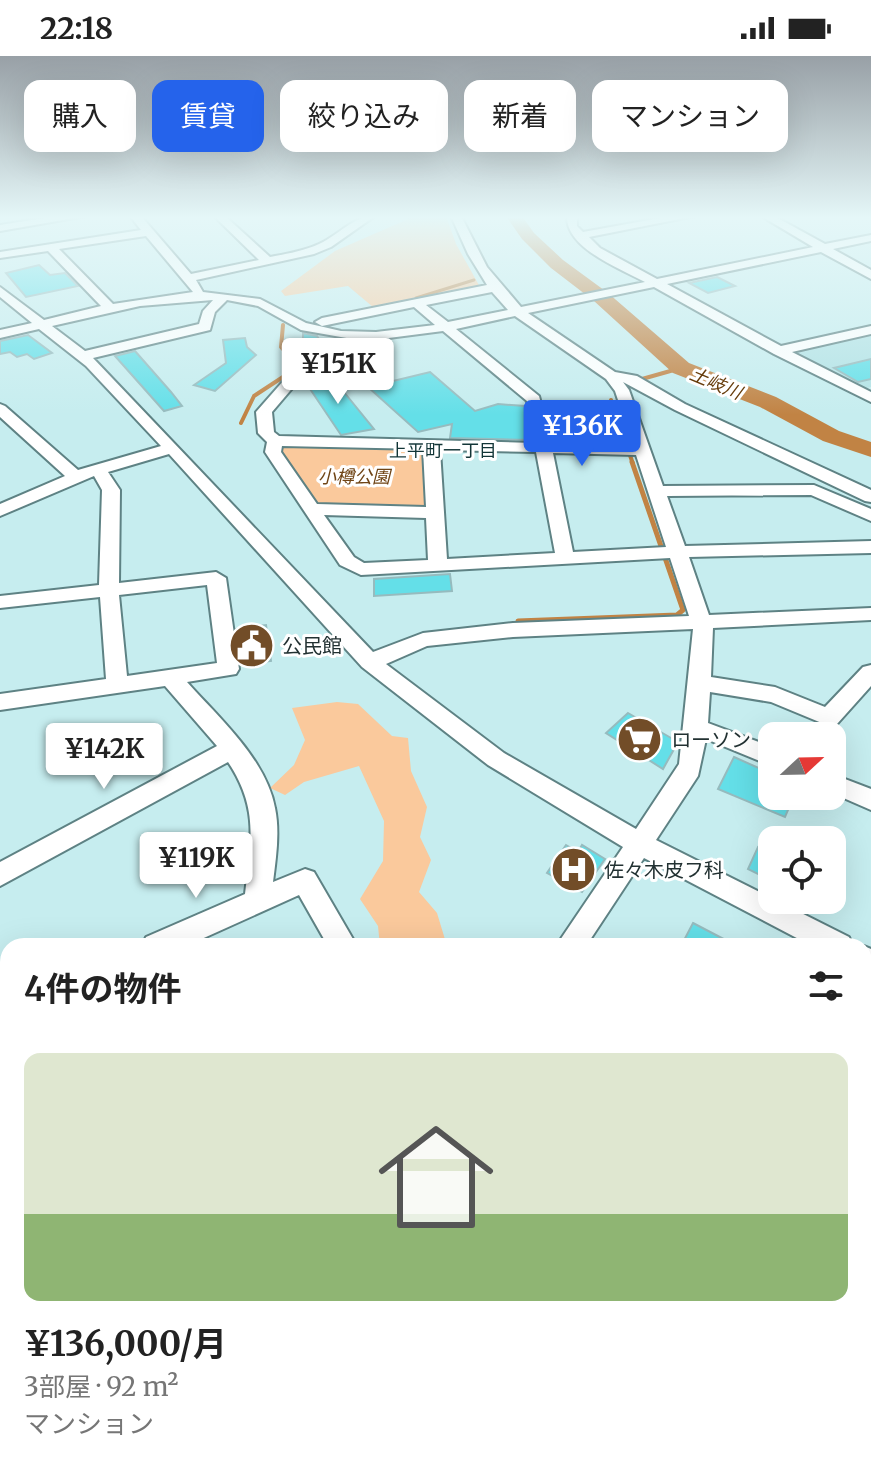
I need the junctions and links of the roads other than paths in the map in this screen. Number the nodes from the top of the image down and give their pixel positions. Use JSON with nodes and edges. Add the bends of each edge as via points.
{"nodes":[{"id":1,"x":85,"y":282,"type":"edge"},
{"id":2,"x":193,"y":282,"type":"edge"},
{"id":3,"x":494,"y":282,"type":"edge"},
{"id":4,"x":650,"y":282,"type":"edge"},
{"id":5,"x":646,"y":283,"type":"junction"},
{"id":6,"x":497,"y":287,"type":"junction"},
{"id":7,"x":0,"y":291,"type":"edge"},
{"id":8,"x":202,"y":295,"type":"junction"},
{"id":9,"x":224,"y":296,"type":"junction"},
{"id":10,"x":416,"y":303,"type":"junction"},
{"id":11,"x":112,"y":310,"type":"junction"},
{"id":12,"x":517,"y":311,"type":"junction"},
{"id":13,"x":322,"y":322,"type":"dead end"},
{"id":14,"x":41,"y":325,"type":"junction"},
{"id":15,"x":445,"y":327,"type":"junction"},
{"id":16,"x":871,"y":330,"type":"edge"},
{"id":17,"x":0,"y":334,"type":"edge"},
{"id":18,"x":368,"y":337,"type":"junction"},
{"id":19,"x":779,"y":351,"type":"junction"},
{"id":20,"x":83,"y":356,"type":"junction"},
{"id":21,"x":611,"y":376,"type":"junction"},
{"id":22,"x":871,"y":398,"type":"edge"},
{"id":23,"x":0,"y":409,"type":"edge"},
{"id":24,"x":275,"y":441,"type":"junction"},
{"id":25,"x":431,"y":443,"type":"junction"},
{"id":26,"x":542,"y":447,"type":"junction"},
{"id":27,"x":172,"y":448,"type":"junction"},
{"id":28,"x":633,"y":449,"type":"junction"},
{"id":29,"x":98,"y":469,"type":"junction"},
{"id":30,"x":76,"y":477,"type":"junction"},
{"id":31,"x":655,"y":491,"type":"junction"},
{"id":32,"x":871,"y":497,"type":"edge"},
{"id":33,"x":312,"y":509,"type":"junction"},
{"id":34,"x":0,"y":511,"type":"edge"},
{"id":35,"x":433,"y":513,"type":"junction"},
{"id":36,"x":871,"y":516,"type":"edge"},
{"id":37,"x":871,"y":547,"type":"edge"},
{"id":38,"x":668,"y":552,"type":"junction"},
{"id":39,"x":565,"y":558,"type":"junction"},
{"id":40,"x":438,"y":564,"type":"junction"},
{"id":41,"x":109,"y":589,"type":"junction"},
{"id":42,"x":0,"y":602,"type":"edge"},
{"id":43,"x":871,"y":614,"type":"edge"},
{"id":44,"x":702,"y":621,"type":"junction"},
{"id":45,"x":370,"y":662,"type":"junction"},
{"id":46,"x":871,"y":672,"type":"edge"},
{"id":47,"x":172,"y":679,"type":"junction"},
{"id":48,"x":698,"y":683,"type":"junction"},
{"id":49,"x":117,"y":684,"type":"junction"},
{"id":50,"x":0,"y":702,"type":"edge"},
{"id":51,"x":696,"y":728,"type":"junction"},
{"id":52,"x":231,"y":749,"type":"junction"},
{"id":53,"x":758,"y":751,"type":"edge"},
{"id":54,"x":846,"y":789,"type":"edge"},
{"id":55,"x":871,"y":800,"type":"edge"},
{"id":56,"x":638,"y":843,"type":"junction"},
{"id":57,"x":0,"y":875,"type":"edge"},
{"id":58,"x":258,"y":901,"type":"junction"},
{"id":59,"x":174,"y":938,"type":"edge"},
{"id":60,"x":338,"y":938,"type":"edge"},
{"id":61,"x":575,"y":938,"type":"edge"},
{"id":62,"x":823,"y":938,"type":"edge"}],
"edges":[{"from":1,"to":11,"type":"street"},
{"from":2,"to":8,"type":"street"},
{"from":3,"to":6,"type":"street"},
{"from":4,"to":5,"type":"street"},
{"from":5,"to":12,"type":"street"},
{"from":5,"to":19,"type":"street"},
{"from":6,"to":10,"type":"street"},
{"from":6,"to":12,"type":"street"},
{"from":7,"to":14,"type":"street"},
{"from":8,"to":9,"type":"street"},
{"from":8,"to":11,"type":"street"},
{"from":9,"to":18,"type":"street","via":[[265,304],[317,330]]},
{"from":9,"to":20,"type":"street","via":[[209,311],[205,327]]},
{"from":10,"to":13,"type":"street"},
{"from":10,"to":15,"type":"street"},
{"from":11,"to":14,"type":"street"},
{"from":12,"to":15,"type":"street"},
{"from":12,"to":21,"type":"street"},
{"from":14,"to":17,"type":"street"},
{"from":14,"to":20,"type":"street"},
{"from":15,"to":18,"type":"street"},
{"from":15,"to":26,"type":"street","via":[[534,399]]},
{"from":16,"to":19,"type":"street"},
{"from":18,"to":24,"type":"street","via":[[362,346],[308,371],[274,398],[264,412],[264,424]]},
{"from":19,"to":22,"type":"street"},
{"from":20,"to":27,"type":"street"},
{"from":21,"to":28,"type":"street","via":[[622,390]]},
{"from":21,"to":32,"type":"street","via":[[632,379]]},
{"from":23,"to":30,"type":"street"},
{"from":24,"to":25,"type":"street"},
{"from":24,"to":33,"type":"street","via":[[273,452]]},
{"from":25,"to":26,"type":"street"},
{"from":25,"to":35,"type":"street"},
{"from":26,"to":28,"type":"street"},
{"from":26,"to":39,"type":"street"},
{"from":27,"to":29,"type":"street"},
{"from":27,"to":45,"type":"street"},
{"from":28,"to":31,"type":"street"},
{"from":29,"to":30,"type":"street"},
{"from":29,"to":41,"type":"street","via":[[111,490]]},
{"from":30,"to":34,"type":"street"},
{"from":31,"to":36,"type":"street","via":[[814,490]]},
{"from":31,"to":38,"type":"street"},
{"from":33,"to":35,"type":"street"},
{"from":33,"to":40,"type":"street","via":[[347,561],[361,569]]},
{"from":35,"to":40,"type":"street"},
{"from":37,"to":38,"type":"street"},
{"from":38,"to":39,"type":"street"},
{"from":38,"to":44,"type":"street"},
{"from":39,"to":40,"type":"street"},
{"from":41,"to":42,"type":"street"},
{"from":41,"to":47,"type":"street","via":[[216,578],[228,669]]},
{"from":41,"to":49,"type":"street"},
{"from":43,"to":44,"type":"street"},
{"from":44,"to":45,"type":"street","via":[[446,636],[410,643]]},
{"from":44,"to":48,"type":"street"},
{"from":45,"to":56,"type":"street","via":[[496,759]]},
{"from":46,"to":48,"type":"street","via":[[829,718],[775,695]]},
{"from":47,"to":49,"type":"street"},
{"from":47,"to":52,"type":"street"},
{"from":48,"to":51,"type":"street"},
{"from":49,"to":50,"type":"street"},
{"from":51,"to":53,"type":"street"},
{"from":51,"to":56,"type":"street","via":[[686,776]]},
{"from":52,"to":57,"type":"street"},
{"from":52,"to":58,"type":"street","via":[[261,798]]},
{"from":54,"to":55,"type":"street"},
{"from":56,"to":61,"type":"street"},
{"from":56,"to":62,"type":"street"},
{"from":58,"to":59,"type":"street"},
{"from":58,"to":60,"type":"street","via":[[305,880]]}]}
